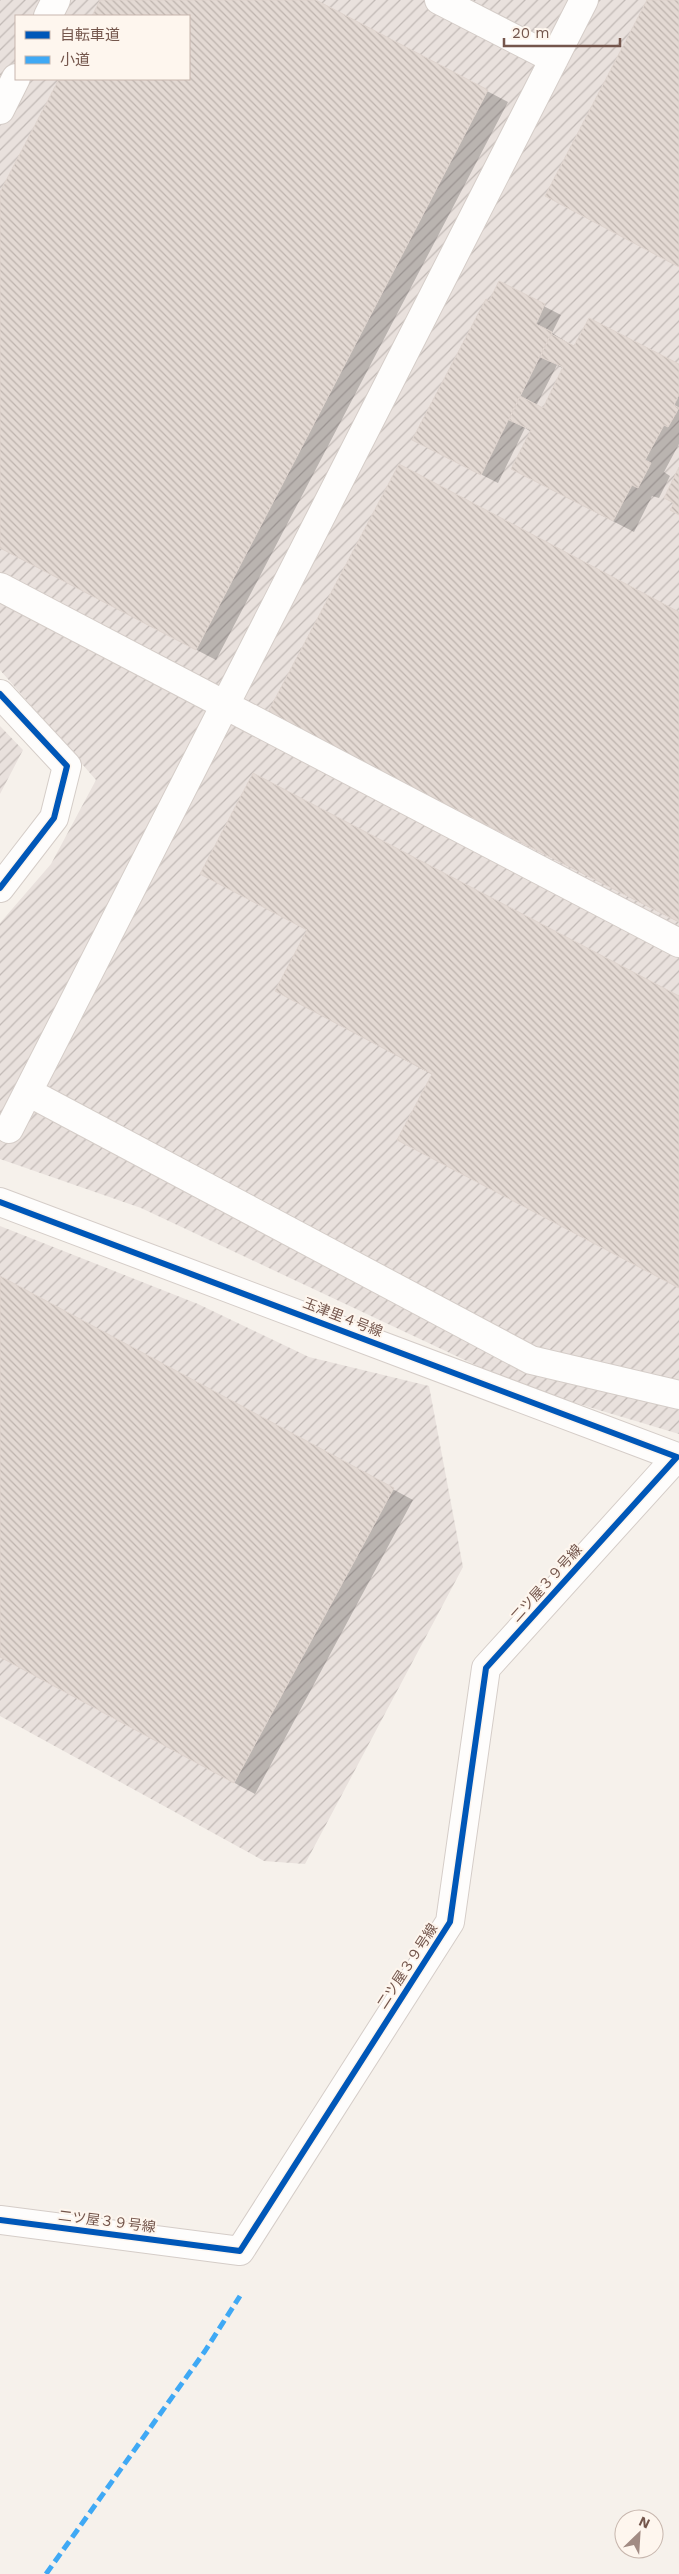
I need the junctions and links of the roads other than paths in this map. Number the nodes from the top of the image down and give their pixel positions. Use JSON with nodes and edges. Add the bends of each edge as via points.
{"nodes":[{"id":1,"x":56,"y":0,"type":"edge"},
{"id":2,"x":439,"y":0,"type":"edge"},
{"id":3,"x":584,"y":0,"type":"edge"},
{"id":4,"x":48,"y":15,"type":"edge"},
{"id":5,"x":554,"y":59,"type":"junction"},
{"id":6,"x":15,"y":80,"type":"edge"},
{"id":7,"x":0,"y":110,"type":"edge"},
{"id":8,"x":0,"y":587,"type":"edge"},
{"id":9,"x":0,"y":694,"type":"edge"},
{"id":10,"x":225,"y":706,"type":"junction"},
{"id":11,"x":0,"y":888,"type":"edge"},
{"id":12,"x":679,"y":943,"type":"edge"},
{"id":13,"x":28,"y":1092,"type":"junction"},
{"id":14,"x":9,"y":1129,"type":"dead end"},
{"id":15,"x":0,"y":1202,"type":"edge"},
{"id":16,"x":679,"y":1395,"type":"edge"},
{"id":17,"x":677,"y":1456,"type":"joint"},
{"id":18,"x":0,"y":2220,"type":"edge"}],
"edges":[{"from":1,"to":4,"type":"street"},
{"from":2,"to":5,"type":"street"},
{"from":3,"to":5,"type":"street"},
{"from":5,"to":10,"type":"street"},
{"from":6,"to":7,"type":"street"},
{"from":8,"to":10,"type":"street"},
{"from":9,"to":11,"type":"street","via":[[67,766],[54,818]]},
{"from":10,"to":12,"type":"street"},
{"from":10,"to":13,"type":"street"},
{"from":13,"to":14,"type":"street"},
{"from":13,"to":16,"type":"street","via":[[531,1360]]},
{"from":15,"to":17,"type":"street","name":"玉津里４号線"},
{"from":17,"to":18,"type":"street","name":"二ツ屋３９号線","via":[[486,1668],[450,1922],[240,2251]]}]}
